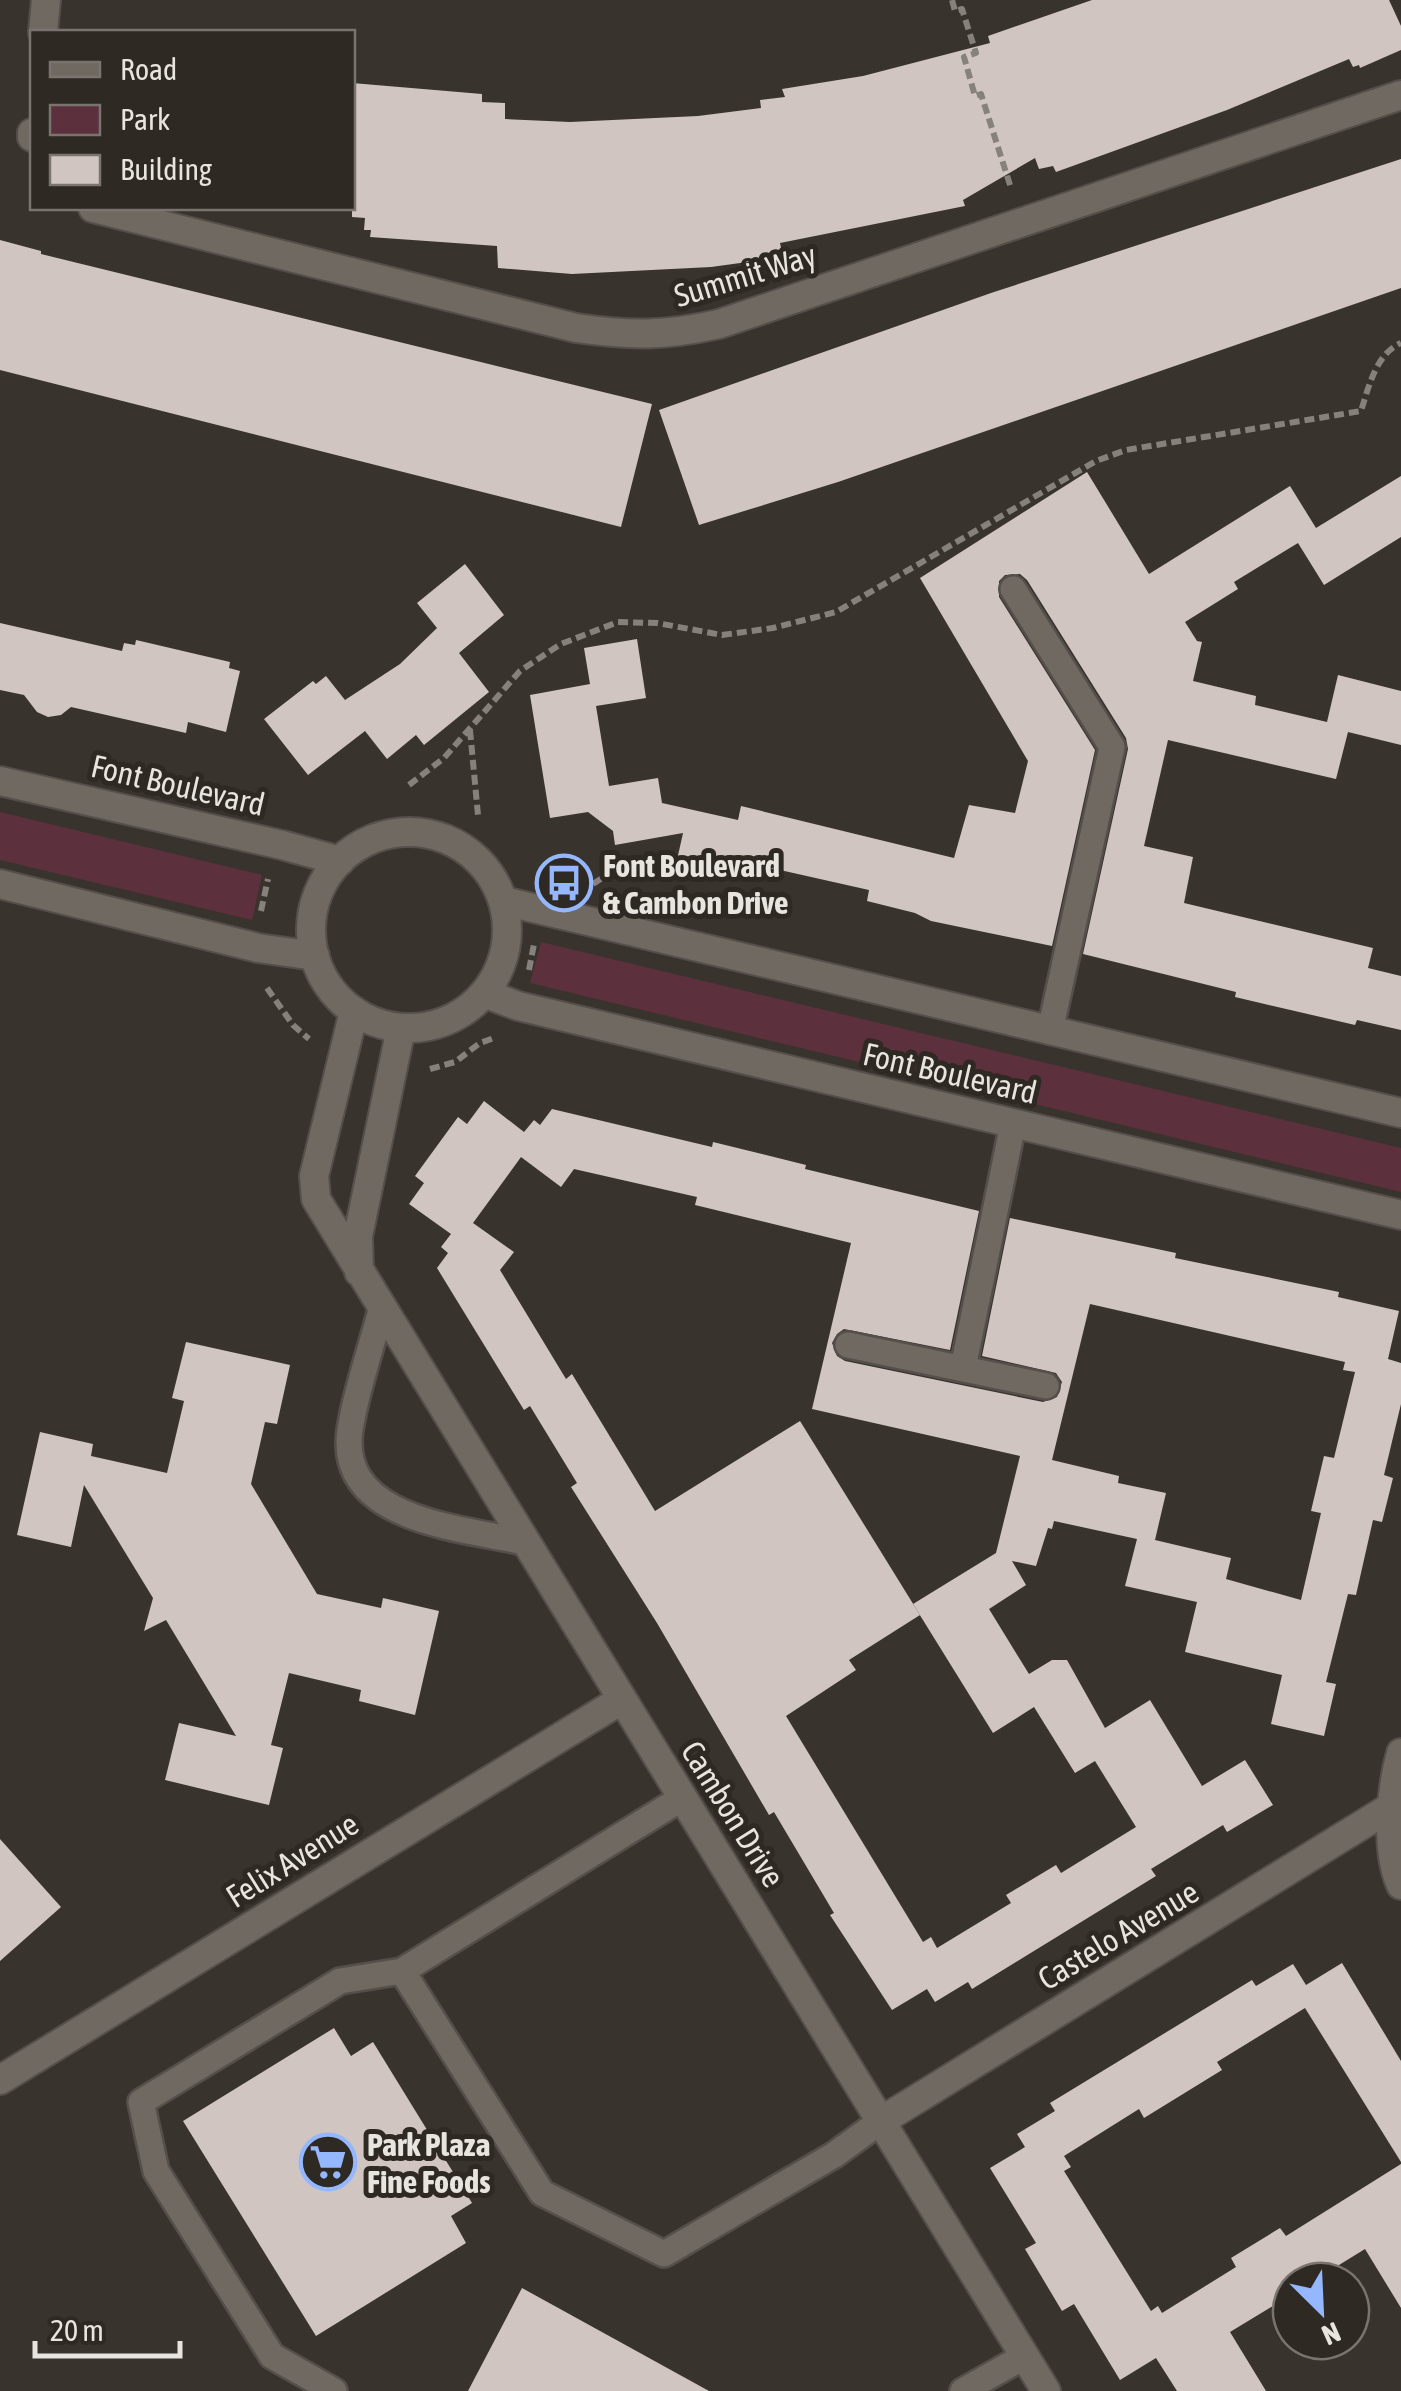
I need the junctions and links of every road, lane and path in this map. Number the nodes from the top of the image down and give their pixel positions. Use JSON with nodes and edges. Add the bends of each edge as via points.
{"nodes":[{"id":1,"x":46,"y":0,"type":"edge"},
{"id":2,"x":952,"y":0,"type":"edge"},
{"id":3,"x":43,"y":30,"type":"edge"},
{"id":4,"x":1401,"y":95,"type":"edge"},
{"id":5,"x":101,"y":210,"type":"edge"},
{"id":6,"x":1022,"y":222,"type":"junction"},
{"id":7,"x":1401,"y":343,"type":"edge"},
{"id":8,"x":1014,"y":589,"type":"dead end"},
{"id":9,"x":470,"y":730,"type":"junction"},
{"id":10,"x":0,"y":781,"type":"edge"},
{"id":11,"x":409,"y":785,"type":"dead end"},
{"id":12,"x":478,"y":815,"type":"dead end"},
{"id":13,"x":340,"y":861,"type":"junction"},
{"id":14,"x":269,"y":878,"type":"dead end"},
{"id":15,"x":0,"y":884,"type":"edge"},
{"id":16,"x":503,"y":901,"type":"junction"},
{"id":17,"x":259,"y":922,"type":"dead end"},
{"id":18,"x":315,"y":956,"type":"junction"},
{"id":19,"x":258,"y":980,"type":"dead end"},
{"id":20,"x":484,"y":992,"type":"junction"},
{"id":21,"x":354,"y":1011,"type":"junction"},
{"id":22,"x":401,"y":1028,"type":"junction"},
{"id":23,"x":1050,"y":1031,"type":"junction"},
{"id":24,"x":505,"y":1034,"type":"dead end"},
{"id":25,"x":310,"y":1040,"type":"dead end"},
{"id":26,"x":429,"y":1070,"type":"dead end"},
{"id":27,"x":1401,"y":1113,"type":"edge"},
{"id":28,"x":1012,"y":1124,"type":"junction"},
{"id":29,"x":1401,"y":1215,"type":"edge"},
{"id":30,"x":360,"y":1274,"type":"junction"},
{"id":31,"x":381,"y":1310,"type":"junction"},
{"id":32,"x":848,"y":1345,"type":"dead end"},
{"id":33,"x":963,"y":1368,"type":"junction"},
{"id":34,"x":1046,"y":1386,"type":"dead end"},
{"id":35,"x":524,"y":1542,"type":"junction"},
{"id":36,"x":621,"y":1700,"type":"junction"},
{"id":37,"x":1401,"y":1752,"type":"edge"},
{"id":38,"x":682,"y":1798,"type":"junction"},
{"id":39,"x":1391,"y":1807,"type":"junction"},
{"id":40,"x":1401,"y":1885,"type":"edge"},
{"id":41,"x":402,"y":1971,"type":"junction"},
{"id":42,"x":0,"y":2080,"type":"edge"},
{"id":43,"x":880,"y":2121,"type":"junction"},
{"id":44,"x":1025,"y":2356,"type":"junction"},
{"id":45,"x":334,"y":2391,"type":"edge"},
{"id":46,"x":963,"y":2391,"type":"edge"},
{"id":47,"x":1046,"y":2391,"type":"edge"}],
"edges":[{"from":1,"to":3,"type":"street"},
{"from":2,"to":6,"type":"path","via":[[955,11],[962,8],[976,53],[964,58]]},
{"from":4,"to":6,"type":"street","name":"Summit Way"},
{"from":5,"to":6,"type":"street","name":"Summit Way","via":[[624,335],[719,324]]},
{"from":7,"to":9,"type":"path","via":[[1372,374],[1361,411],[1096,460],[836,612],[722,635],[618,622],[560,644],[520,672]]},
{"from":8,"to":23,"type":"lane","via":[[1112,748]]},
{"from":9,"to":11,"type":"path"},
{"from":9,"to":12,"type":"path"},
{"from":10,"to":13,"type":"street","name":"Font Boulevard"},
{"from":13,"to":16,"type":"street","via":[[384,836],[433,835],[477,859]]},
{"from":13,"to":18,"type":"street","via":[[318,896]]},
{"from":14,"to":17,"type":"path"},
{"from":15,"to":18,"type":"street"},
{"from":16,"to":20,"type":"street","via":[[506,949]]},
{"from":16,"to":23,"type":"street","name":"Font Boulevard"},
{"from":18,"to":21,"type":"street","via":[[323,978]]},
{"from":19,"to":25,"type":"path"},
{"from":20,"to":22,"type":"street","via":[[447,1021]]},
{"from":20,"to":28,"type":"street","name":"Font Boulevard"},
{"from":21,"to":22,"type":"street"},
{"from":21,"to":30,"type":"street","name":"Cambon Drive","via":[[314,1176],[316,1199]]},
{"from":22,"to":30,"type":"street","via":[[358,1236]]},
{"from":23,"to":27,"type":"street","name":"Font Boulevard"},
{"from":24,"to":26,"type":"path"},
{"from":28,"to":29,"type":"street","name":"Font Boulevard"},
{"from":28,"to":33,"type":"lane"},
{"from":30,"to":31,"type":"street","name":"Cambon Drive"},
{"from":31,"to":35,"type":"street","name":"Cambon Drive"},
{"from":31,"to":35,"type":"lane","via":[[350,1434],[357,1479],[396,1511]]},
{"from":32,"to":33,"type":"lane"},
{"from":33,"to":34,"type":"lane"},
{"from":35,"to":36,"type":"street","name":"Cambon Drive"},
{"from":36,"to":38,"type":"street","name":"Cambon Drive"},
{"from":36,"to":42,"type":"street","name":"Felix Avenue"},
{"from":37,"to":39,"type":"street"},
{"from":38,"to":41,"type":"lane"},
{"from":38,"to":43,"type":"street","name":"Cambon Drive"},
{"from":39,"to":40,"type":"street"},
{"from":39,"to":43,"type":"street","name":"Castelo Avenue"},
{"from":41,"to":43,"type":"lane","via":[[542,2193],[664,2254]]},
{"from":41,"to":45,"type":"lane","via":[[340,1981],[141,2102],[156,2171],[272,2356]]},
{"from":43,"to":44,"type":"street","name":"Cambon Drive"},
{"from":44,"to":46,"type":"lane"},
{"from":44,"to":47,"type":"street","name":"Cambon Drive"}]}
